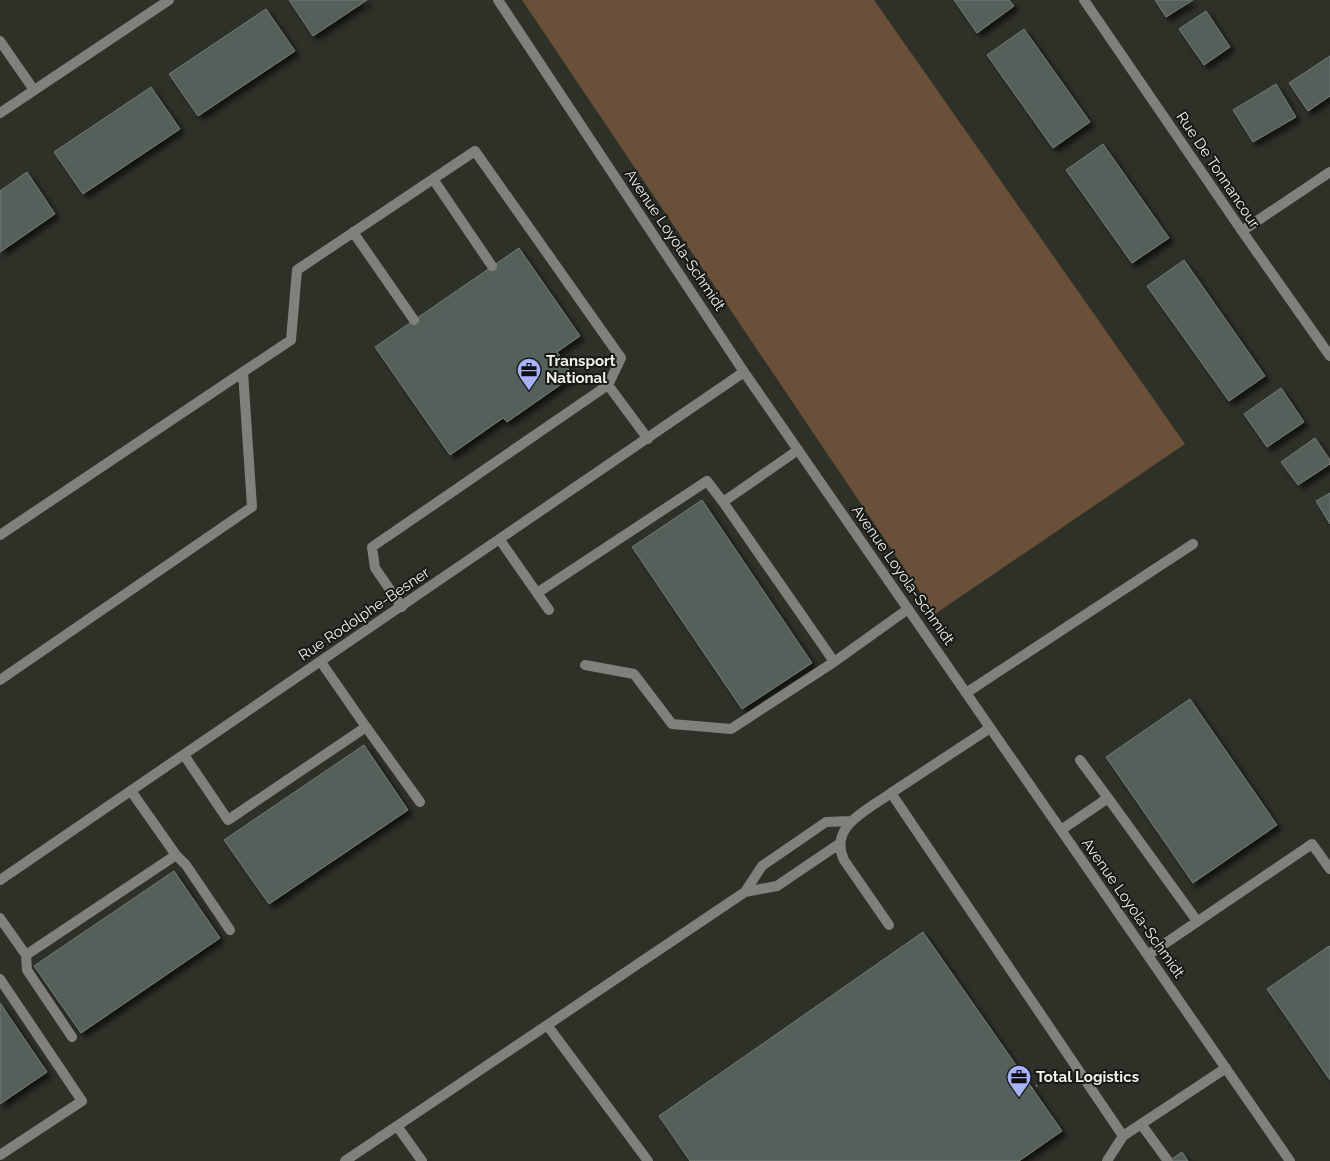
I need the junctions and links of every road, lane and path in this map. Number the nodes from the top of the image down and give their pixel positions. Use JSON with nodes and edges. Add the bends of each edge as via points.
{"nodes":[{"id":1,"x":169,"y":0,"type":"edge"},
{"id":2,"x":498,"y":0,"type":"edge"},
{"id":3,"x":1084,"y":0,"type":"edge"},
{"id":4,"x":0,"y":41,"type":"edge"},
{"id":5,"x":34,"y":90,"type":"junction"},
{"id":6,"x":0,"y":113,"type":"edge"},
{"id":7,"x":1330,"y":172,"type":"edge"},
{"id":8,"x":433,"y":179,"type":"junction"},
{"id":9,"x":1242,"y":231,"type":"junction"},
{"id":10,"x":353,"y":232,"type":"junction"},
{"id":11,"x":492,"y":266,"type":"dead end"},
{"id":12,"x":414,"y":320,"type":"dead end"},
{"id":13,"x":1330,"y":356,"type":"edge"},
{"id":14,"x":243,"y":372,"type":"junction"},
{"id":15,"x":744,"y":372,"type":"junction"},
{"id":16,"x":608,"y":385,"type":"junction"},
{"id":17,"x":648,"y":438,"type":"junction"},
{"id":18,"x":798,"y":450,"type":"junction"},
{"id":19,"x":723,"y":502,"type":"junction"},
{"id":20,"x":0,"y":535,"type":"edge"},
{"id":21,"x":500,"y":540,"type":"junction"},
{"id":22,"x":1193,"y":544,"type":"dead end"},
{"id":23,"x":537,"y":594,"type":"junction"},
{"id":24,"x":402,"y":607,"type":"junction"},
{"id":25,"x":908,"y":609,"type":"junction"},
{"id":26,"x":549,"y":610,"type":"dead end"},
{"id":27,"x":321,"y":662,"type":"junction"},
{"id":28,"x":834,"y":662,"type":"junction"},
{"id":29,"x":585,"y":665,"type":"dead end"},
{"id":30,"x":0,"y":680,"type":"edge"},
{"id":31,"x":966,"y":693,"type":"junction"},
{"id":32,"x":366,"y":727,"type":"junction"},
{"id":33,"x":990,"y":728,"type":"junction"},
{"id":34,"x":184,"y":755,"type":"junction"},
{"id":35,"x":1080,"y":760,"type":"dead end"},
{"id":36,"x":131,"y":791,"type":"junction"},
{"id":37,"x":891,"y":793,"type":"junction"},
{"id":38,"x":1108,"y":798,"type":"junction"},
{"id":39,"x":420,"y":802,"type":"dead end"},
{"id":40,"x":851,"y":822,"type":"junction"},
{"id":41,"x":1061,"y":830,"type":"junction"},
{"id":42,"x":839,"y":844,"type":"junction"},
{"id":43,"x":176,"y":855,"type":"junction"},
{"id":44,"x":1330,"y":869,"type":"edge"},
{"id":45,"x":0,"y":880,"type":"edge"},
{"id":46,"x":745,"y":892,"type":"junction"},
{"id":47,"x":0,"y":918,"type":"edge"},
{"id":48,"x":1197,"y":921,"type":"junction"},
{"id":49,"x":889,"y":925,"type":"dead end"},
{"id":50,"x":230,"y":930,"type":"dead end"},
{"id":51,"x":26,"y":955,"type":"junction"},
{"id":52,"x":1148,"y":955,"type":"junction"},
{"id":53,"x":0,"y":979,"type":"edge"},
{"id":54,"x":548,"y":1025,"type":"junction"},
{"id":55,"x":72,"y":1037,"type":"dead end"},
{"id":56,"x":1226,"y":1068,"type":"junction"},
{"id":57,"x":1058,"y":1069,"type":"dead end"},
{"id":58,"x":1032,"y":1089,"type":"dead end"},
{"id":59,"x":1141,"y":1124,"type":"junction"},
{"id":60,"x":397,"y":1126,"type":"junction"},
{"id":61,"x":1123,"y":1136,"type":"junction"},
{"id":62,"x":0,"y":1155,"type":"edge"},
{"id":63,"x":346,"y":1161,"type":"edge"},
{"id":64,"x":422,"y":1161,"type":"edge"},
{"id":65,"x":648,"y":1161,"type":"edge"},
{"id":66,"x":1106,"y":1161,"type":"edge"},
{"id":67,"x":1168,"y":1161,"type":"edge"},
{"id":68,"x":1290,"y":1161,"type":"edge"}],
"edges":[{"from":1,"to":5,"type":"street"},
{"from":2,"to":15,"type":"street","name":"Avenue Loyola-Schmidt"},
{"from":3,"to":9,"type":"street","name":"Rue De Tonnancour"},
{"from":4,"to":5,"type":"street"},
{"from":5,"to":6,"type":"street"},
{"from":7,"to":9,"type":"street"},
{"from":8,"to":10,"type":"street"},
{"from":8,"to":11,"type":"street"},
{"from":8,"to":16,"type":"street","via":[[475,151],[621,358]]},
{"from":9,"to":13,"type":"street","name":"Rue De Tonnancour"},
{"from":10,"to":12,"type":"street"},
{"from":10,"to":14,"type":"street","via":[[297,270],[291,340]]},
{"from":14,"to":20,"type":"street"},
{"from":14,"to":30,"type":"street","via":[[252,507]]},
{"from":15,"to":17,"type":"street","name":"Rue Rodolphe-Besner"},
{"from":15,"to":18,"type":"street","name":"Avenue Loyola-Schmidt"},
{"from":16,"to":17,"type":"street"},
{"from":16,"to":24,"type":"street","via":[[372,548],[375,568]]},
{"from":17,"to":21,"type":"street","name":"Rue Rodolphe-Besner"},
{"from":18,"to":19,"type":"street"},
{"from":18,"to":25,"type":"street","name":"Avenue Loyola-Schmidt"},
{"from":19,"to":23,"type":"street","via":[[707,481]]},
{"from":19,"to":28,"type":"street"},
{"from":21,"to":23,"type":"street"},
{"from":21,"to":24,"type":"street","name":"Rue Rodolphe-Besner"},
{"from":22,"to":31,"type":"street"},
{"from":23,"to":26,"type":"street"},
{"from":24,"to":27,"type":"street","name":"Rue Rodolphe-Besner"},
{"from":25,"to":28,"type":"street"},
{"from":25,"to":31,"type":"street","name":"Avenue Loyola-Schmidt"},
{"from":27,"to":32,"type":"street"},
{"from":27,"to":34,"type":"street","name":"Rue Rodolphe-Besner"},
{"from":28,"to":29,"type":"street","via":[[731,729],[672,724],[634,674]]},
{"from":31,"to":33,"type":"street","name":"Avenue Loyola-Schmidt"},
{"from":32,"to":34,"type":"street","via":[[228,820]]},
{"from":32,"to":39,"type":"street"},
{"from":33,"to":37,"type":"street"},
{"from":33,"to":41,"type":"street","name":"Avenue Loyola-Schmidt"},
{"from":34,"to":36,"type":"street","name":"Rue Rodolphe-Besner"},
{"from":35,"to":38,"type":"street"},
{"from":36,"to":43,"type":"street"},
{"from":36,"to":45,"type":"street","name":"Rue Rodolphe-Besner"},
{"from":37,"to":40,"type":"street"},
{"from":37,"to":61,"type":"street"},
{"from":38,"to":41,"type":"street"},
{"from":38,"to":48,"type":"street"},
{"from":40,"to":42,"type":"street","via":[[841,834]]},
{"from":40,"to":46,"type":"street","via":[[826,822],[762,866]]},
{"from":41,"to":52,"type":"street","name":"Avenue Loyola-Schmidt"},
{"from":42,"to":46,"type":"street","via":[[777,886]]},
{"from":42,"to":49,"type":"street","via":[[844,860]]},
{"from":43,"to":50,"type":"street"},
{"from":43,"to":51,"type":"street"},
{"from":44,"to":48,"type":"street","via":[[1312,844]]},
{"from":46,"to":54,"type":"street"},
{"from":47,"to":51,"type":"street"},
{"from":48,"to":52,"type":"street"},
{"from":51,"to":55,"type":"street","via":[[28,970]]},
{"from":52,"to":56,"type":"street","name":"Avenue Loyola-Schmidt"},
{"from":53,"to":62,"type":"street","via":[[82,1100]]},
{"from":54,"to":60,"type":"street"},
{"from":54,"to":65,"type":"street"},
{"from":56,"to":59,"type":"street"},
{"from":56,"to":68,"type":"street","name":"Avenue Loyola-Schmidt"},
{"from":57,"to":58,"type":"path"},
{"from":59,"to":61,"type":"street"},
{"from":59,"to":67,"type":"street"},
{"from":60,"to":63,"type":"street"},
{"from":60,"to":64,"type":"street"},
{"from":61,"to":66,"type":"street"}]}
